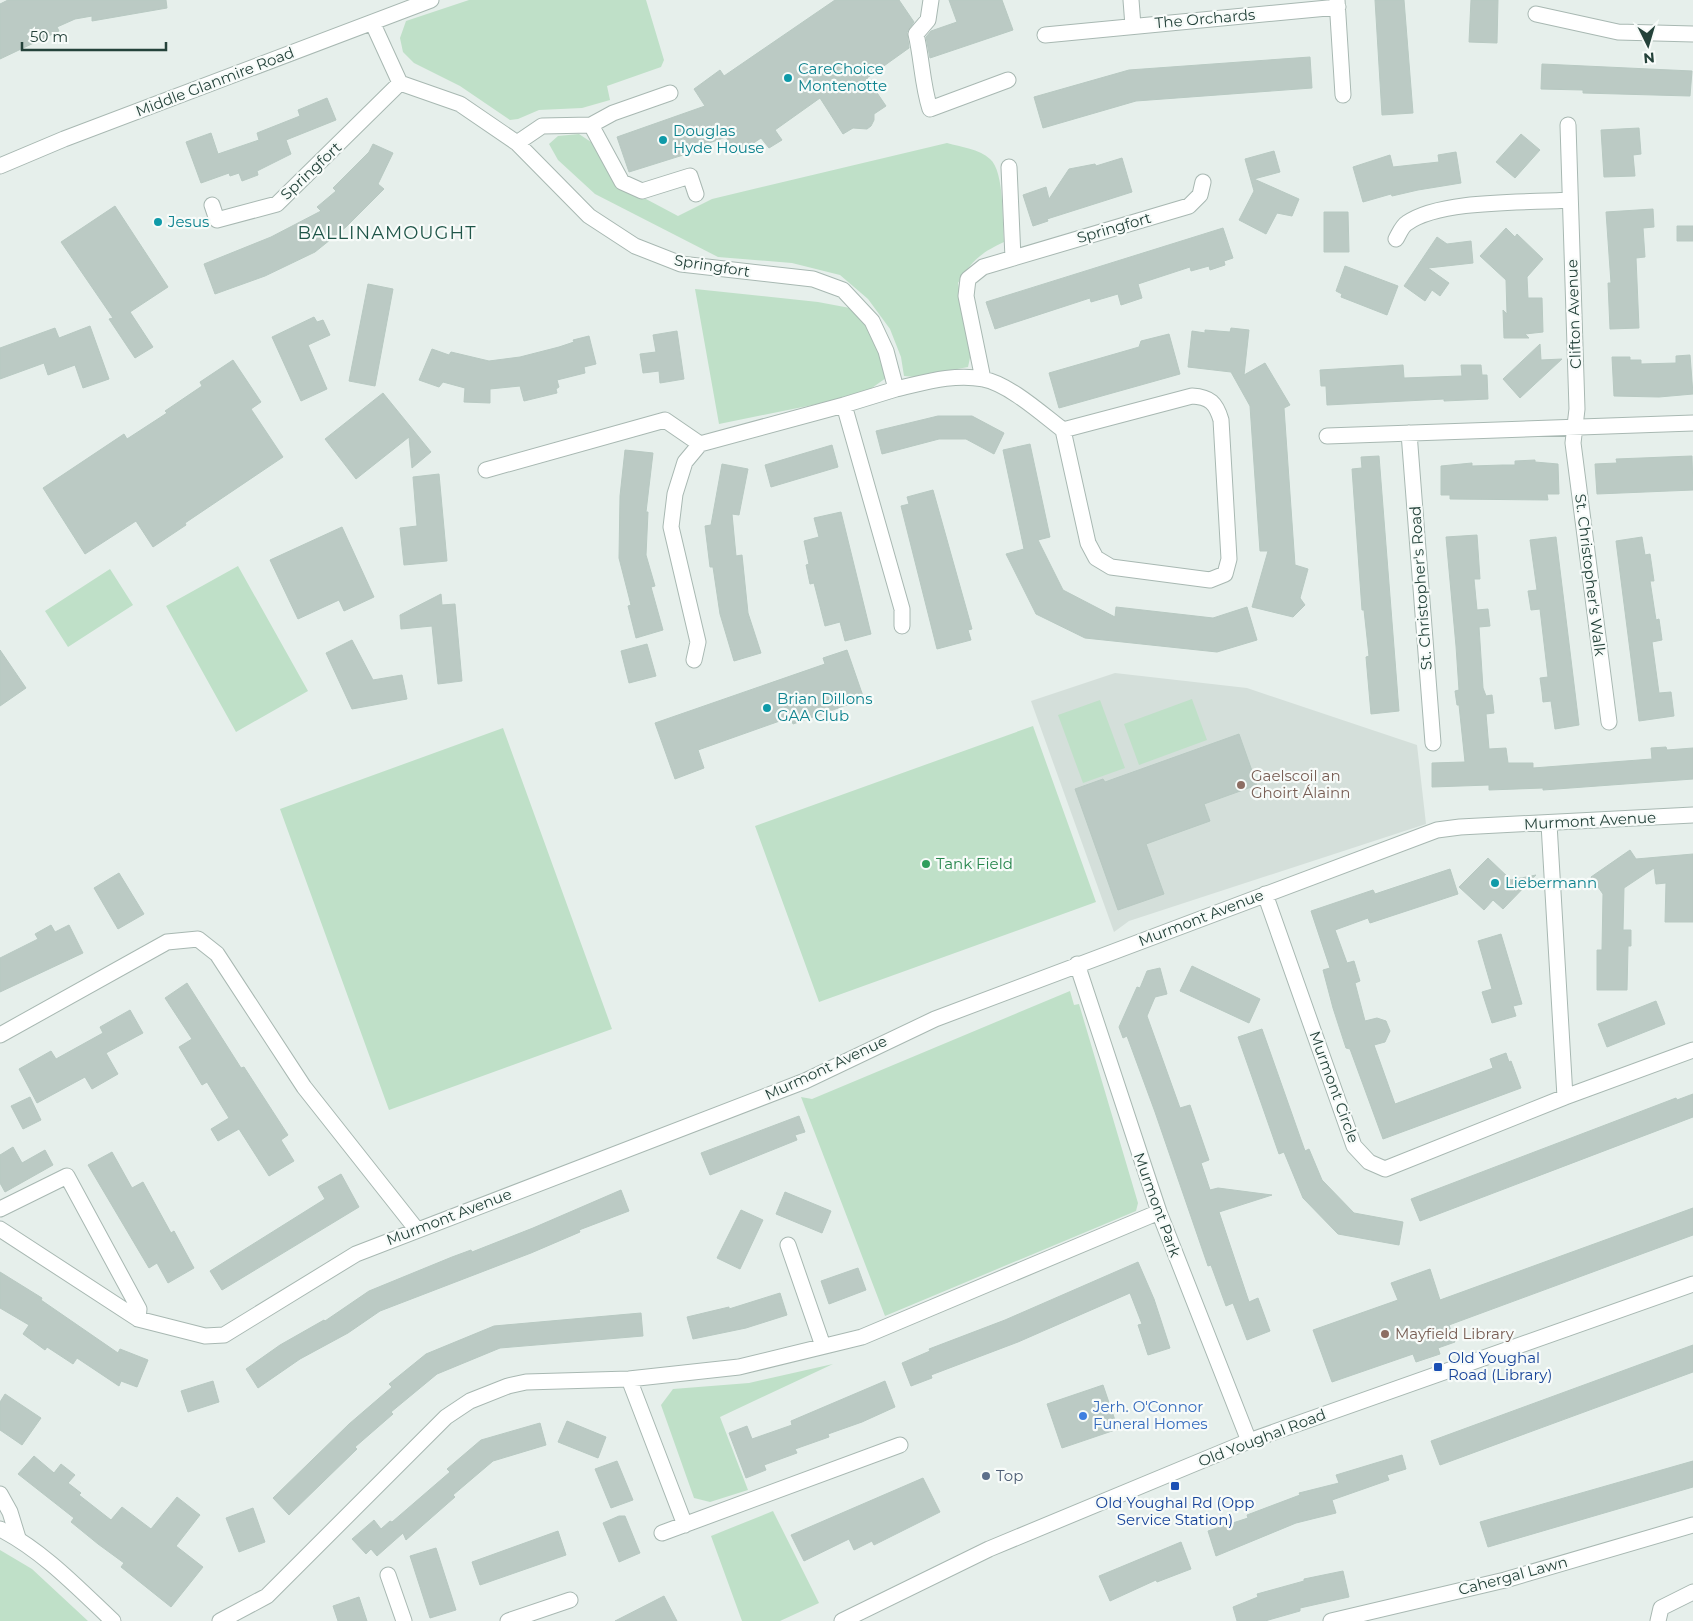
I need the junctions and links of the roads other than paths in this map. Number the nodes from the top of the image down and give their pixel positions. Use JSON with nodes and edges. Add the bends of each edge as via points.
{"nodes":[{"id":1,"x":431,"y":0,"type":"edge"},
{"id":2,"x":931,"y":0,"type":"edge"},
{"id":3,"x":1131,"y":0,"type":"edge"},
{"id":4,"x":1338,"y":4,"type":"edge"},
{"id":5,"x":1536,"y":14,"type":"dead end"},
{"id":6,"x":373,"y":24,"type":"junction"},
{"id":7,"x":1132,"y":26,"type":"junction"},
{"id":8,"x":1045,"y":34,"type":"dead end"},
{"id":9,"x":1693,"y":34,"type":"edge"},
{"id":10,"x":1008,"y":80,"type":"dead end"},
{"id":11,"x":400,"y":83,"type":"junction"},
{"id":12,"x":670,"y":93,"type":"dead end"},
{"id":13,"x":1343,"y":95,"type":"dead end"},
{"id":14,"x":591,"y":125,"type":"junction"},
{"id":15,"x":1568,"y":126,"type":"dead end"},
{"id":16,"x":517,"y":143,"type":"junction"},
{"id":17,"x":0,"y":166,"type":"edge"},
{"id":18,"x":1009,"y":167,"type":"dead end"},
{"id":19,"x":1204,"y":182,"type":"dead end"},
{"id":20,"x":696,"y":194,"type":"dead end"},
{"id":21,"x":1570,"y":200,"type":"junction"},
{"id":22,"x":212,"y":204,"type":"dead end"},
{"id":23,"x":1396,"y":239,"type":"dead end"},
{"id":24,"x":1013,"y":258,"type":"junction"},
{"id":25,"x":983,"y":379,"type":"junction"},
{"id":26,"x":896,"y":390,"type":"junction"},
{"id":27,"x":844,"y":404,"type":"junction"},
{"id":28,"x":1693,"y":423,"type":"edge"},
{"id":29,"x":1575,"y":427,"type":"junction"},
{"id":30,"x":1063,"y":430,"type":"junction"},
{"id":31,"x":1410,"y":433,"type":"junction"},
{"id":32,"x":1327,"y":436,"type":"dead end"},
{"id":33,"x":700,"y":444,"type":"junction"},
{"id":34,"x":486,"y":470,"type":"dead end"},
{"id":35,"x":902,"y":626,"type":"dead end"},
{"id":36,"x":694,"y":660,"type":"dead end"},
{"id":37,"x":1609,"y":722,"type":"dead end"},
{"id":38,"x":1433,"y":744,"type":"dead end"},
{"id":39,"x":1693,"y":815,"type":"edge"},
{"id":40,"x":1549,"y":824,"type":"junction"},
{"id":41,"x":1264,"y":894,"type":"junction"},
{"id":42,"x":1077,"y":964,"type":"junction"},
{"id":43,"x":0,"y":1035,"type":"edge"},
{"id":44,"x":1693,"y":1050,"type":"edge"},
{"id":45,"x":1565,"y":1097,"type":"junction"},
{"id":46,"x":0,"y":1209,"type":"edge"},
{"id":47,"x":1159,"y":1212,"type":"junction"},
{"id":48,"x":0,"y":1229,"type":"edge"},
{"id":49,"x":417,"y":1230,"type":"junction"},
{"id":50,"x":788,"y":1245,"type":"dead end"},
{"id":51,"x":1693,"y":1284,"type":"edge"},
{"id":52,"x":138,"y":1319,"type":"junction"},
{"id":53,"x":823,"y":1346,"type":"junction"},
{"id":54,"x":629,"y":1379,"type":"junction"},
{"id":55,"x":1249,"y":1441,"type":"junction"},
{"id":56,"x":900,"y":1445,"type":"dead end"},
{"id":57,"x":0,"y":1494,"type":"edge"},
{"id":58,"x":685,"y":1524,"type":"junction"},
{"id":59,"x":1693,"y":1526,"type":"edge"},
{"id":60,"x":0,"y":1529,"type":"edge"},
{"id":61,"x":662,"y":1533,"type":"dead end"},
{"id":62,"x":18,"y":1538,"type":"junction"},
{"id":63,"x":388,"y":1575,"type":"dead end"},
{"id":64,"x":1693,"y":1592,"type":"edge"},
{"id":65,"x":570,"y":1600,"type":"dead end"},
{"id":66,"x":114,"y":1621,"type":"edge"},
{"id":67,"x":220,"y":1621,"type":"edge"},
{"id":68,"x":404,"y":1621,"type":"edge"},
{"id":69,"x":508,"y":1621,"type":"edge"},
{"id":70,"x":842,"y":1621,"type":"edge"},
{"id":71,"x":1330,"y":1621,"type":"edge"},
{"id":72,"x":1658,"y":1621,"type":"edge"}],
"edges":[{"from":1,"to":6,"type":"street","name":"Middle Glanmire Road"},
{"from":2,"to":10,"type":"street","via":[[928,20],[916,34],[922,58],[923,87],[930,109]]},
{"from":3,"to":7,"type":"street","name":"The Orchards"},
{"from":4,"to":7,"type":"street","name":"The Orchards"},
{"from":4,"to":13,"type":"street","name":"The Orchards"},
{"from":5,"to":9,"type":"street","via":[[1618,32]]},
{"from":6,"to":11,"type":"street"},
{"from":6,"to":17,"type":"street","name":"Middle Glanmire Road"},
{"from":7,"to":8,"type":"street","name":"The Orchards"},
{"from":11,"to":16,"type":"street","name":"Springfort","via":[[460,104]]},
{"from":11,"to":22,"type":"street","name":"Springfort","via":[[277,204],[217,220]]},
{"from":12,"to":14,"type":"street","via":[[613,113]]},
{"from":14,"to":16,"type":"street","via":[[542,126]]},
{"from":14,"to":20,"type":"street","via":[[622,182],[642,191],[690,176]]},
{"from":15,"to":21,"type":"street","name":"Clifton Avenue"},
{"from":16,"to":26,"type":"street","name":"Springfort","via":[[589,216],[635,246],[680,264],[812,279],[843,290],[872,321],[886,351]]},
{"from":18,"to":24,"type":"street"},
{"from":19,"to":24,"type":"street","name":"Springfort","via":[[1200,195],[1189,206]]},
{"from":21,"to":23,"type":"street","via":[[1465,206],[1423,215],[1405,224]]},
{"from":21,"to":29,"type":"street","name":"Clifton Avenue"},
{"from":24,"to":25,"type":"street","name":"Springfort","via":[[983,267],[968,279],[966,296]]},
{"from":25,"to":26,"type":"street","via":[[941,379]]},
{"from":25,"to":30,"type":"street","via":[[1023,398]]},
{"from":26,"to":27,"type":"street"},
{"from":27,"to":33,"type":"street"},
{"from":27,"to":35,"type":"street","via":[[902,610]]},
{"from":28,"to":29,"type":"street"},
{"from":29,"to":31,"type":"street"},
{"from":29,"to":37,"type":"street","name":"St. Christopher's Walk","via":[[1574,453]]},
{"from":30,"to":30,"type":"street","via":[[1192,396],[1212,401],[1221,420],[1230,559],[1226,574],[1210,580],[1111,568],[1096,558],[1088,543]]},
{"from":31,"to":32,"type":"street"},
{"from":31,"to":38,"type":"street","name":"St. Christopher's Road"},
{"from":33,"to":34,"type":"street","via":[[665,420]]},
{"from":33,"to":36,"type":"street","via":[[685,462],[675,494],[671,527],[698,642]]},
{"from":39,"to":40,"type":"street","name":"Murmont Avenue"},
{"from":40,"to":41,"type":"street","name":"Murmont Avenue","via":[[1437,830]]},
{"from":40,"to":45,"type":"street"},
{"from":41,"to":42,"type":"street","name":"Murmont Avenue"},
{"from":41,"to":45,"type":"street","name":"Murmont Circle","via":[[1354,1146],[1368,1162],[1385,1169]]},
{"from":42,"to":47,"type":"street","name":"Murmont Park"},
{"from":42,"to":49,"type":"street","name":"Murmont Avenue","via":[[935,1019],[805,1082]]},
{"from":43,"to":49,"type":"street","via":[[167,942],[198,939],[217,954],[304,1087]]},
{"from":44,"to":45,"type":"street","name":"Murmont Circle"},
{"from":46,"to":52,"type":"street","via":[[68,1176],[139,1309]]},
{"from":47,"to":53,"type":"street","via":[[862,1337]]},
{"from":47,"to":55,"type":"street","name":"Murmont Park"},
{"from":48,"to":52,"type":"street","name":"Murmont Avenue"},
{"from":49,"to":52,"type":"street","name":"Murmont Avenue","via":[[356,1254],[224,1335],[205,1336]]},
{"from":50,"to":53,"type":"street"},
{"from":51,"to":55,"type":"street","name":"Old Youghal Road"},
{"from":53,"to":54,"type":"street","via":[[739,1367]]},
{"from":54,"to":58,"type":"street"},
{"from":54,"to":67,"type":"street","via":[[526,1382],[470,1401],[446,1417],[267,1596]]},
{"from":55,"to":70,"type":"street","name":"Old Youghal Road","via":[[989,1549]]},
{"from":56,"to":58,"type":"street"},
{"from":57,"to":62,"type":"street"},
{"from":58,"to":61,"type":"street"},
{"from":59,"to":71,"type":"street","name":"Cahergal Lawn","via":[[1505,1580]]},
{"from":60,"to":62,"type":"street"},
{"from":62,"to":66,"type":"street"},
{"from":63,"to":68,"type":"street"},
{"from":64,"to":72,"type":"street","via":[[1661,1608]]},
{"from":65,"to":69,"type":"street"}]}
